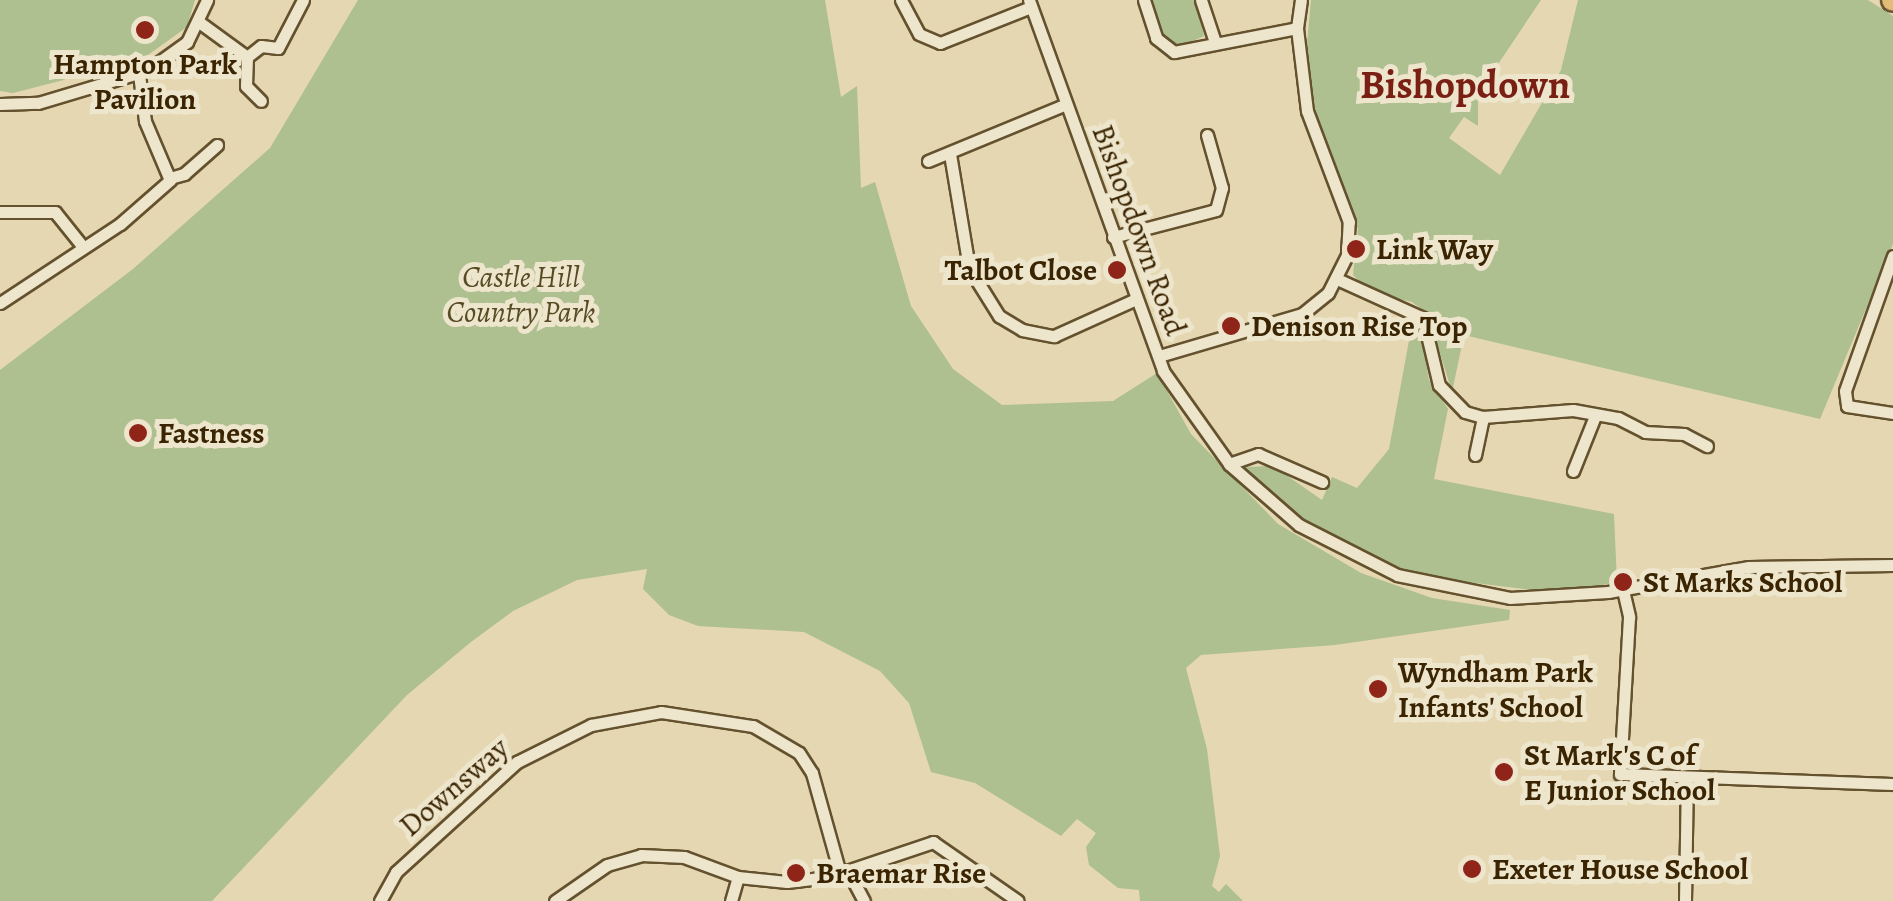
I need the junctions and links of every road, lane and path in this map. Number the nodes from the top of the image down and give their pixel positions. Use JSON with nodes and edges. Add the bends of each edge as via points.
{"nodes":[{"id":1,"x":207,"y":0,"type":"edge"},
{"id":2,"x":303,"y":0,"type":"edge"},
{"id":3,"x":901,"y":0,"type":"edge"},
{"id":4,"x":1144,"y":0,"type":"edge"},
{"id":5,"x":1202,"y":0,"type":"edge"},
{"id":6,"x":1300,"y":0,"type":"edge"},
{"id":7,"x":1030,"y":3,"type":"edge"},
{"id":8,"x":199,"y":22,"type":"junction"},
{"id":9,"x":1297,"y":28,"type":"junction"},
{"id":10,"x":1214,"y":42,"type":"junction"},
{"id":11,"x":247,"y":57,"type":"junction"},
{"id":12,"x":139,"y":74,"type":"junction"},
{"id":13,"x":261,"y":101,"type":"dead end"},
{"id":14,"x":0,"y":104,"type":"edge"},
{"id":15,"x":1066,"y":104,"type":"junction"},
{"id":16,"x":1207,"y":135,"type":"dead end"},
{"id":17,"x":217,"y":145,"type":"dead end"},
{"id":18,"x":950,"y":154,"type":"junction"},
{"id":19,"x":928,"y":161,"type":"dead end"},
{"id":20,"x":170,"y":178,"type":"junction"},
{"id":21,"x":0,"y":212,"type":"edge"},
{"id":22,"x":1113,"y":237,"type":"junction"},
{"id":23,"x":83,"y":247,"type":"junction"},
{"id":24,"x":1893,"y":256,"type":"edge"},
{"id":25,"x":1338,"y":278,"type":"junction"},
{"id":26,"x":1136,"y":299,"type":"junction"},
{"id":27,"x":0,"y":302,"type":"edge"},
{"id":28,"x":1159,"y":356,"type":"junction"},
{"id":29,"x":1893,"y":413,"type":"edge"},
{"id":30,"x":1595,"y":416,"type":"junction"},
{"id":31,"x":1483,"y":417,"type":"junction"},
{"id":32,"x":1707,"y":446,"type":"dead end"},
{"id":33,"x":1475,"y":455,"type":"dead end"},
{"id":34,"x":1229,"y":464,"type":"junction"},
{"id":35,"x":1573,"y":471,"type":"dead end"},
{"id":36,"x":1322,"y":482,"type":"dead end"},
{"id":37,"x":1893,"y":565,"type":"edge"},
{"id":38,"x":1623,"y":590,"type":"junction"},
{"id":39,"x":1687,"y":778,"type":"junction"},
{"id":40,"x":1893,"y":784,"type":"edge"},
{"id":41,"x":844,"y":872,"type":"junction"},
{"id":42,"x":738,"y":877,"type":"junction"},
{"id":43,"x":380,"y":901,"type":"edge"},
{"id":44,"x":554,"y":901,"type":"edge"},
{"id":45,"x":731,"y":901,"type":"edge"},
{"id":46,"x":864,"y":901,"type":"edge"},
{"id":47,"x":1018,"y":901,"type":"edge"},
{"id":48,"x":1684,"y":901,"type":"edge"}],
"edges":[{"from":1,"to":8,"type":"street"},
{"from":2,"to":11,"type":"street","via":[[284,51],[261,46]]},
{"from":3,"to":7,"type":"street","via":[[919,34],[940,43]]},
{"from":4,"to":10,"type":"street","via":[[1164,49]]},
{"from":5,"to":10,"type":"street"},
{"from":6,"to":9,"type":"street"},
{"from":7,"to":15,"type":"street","name":"Bishopdown Road"},
{"from":8,"to":11,"type":"street"},
{"from":8,"to":12,"type":"street","via":[[174,53]]},
{"from":9,"to":10,"type":"street"},
{"from":9,"to":25,"type":"street","via":[[1312,133],[1350,227]]},
{"from":11,"to":13,"type":"street","via":[[246,86]]},
{"from":12,"to":14,"type":"street","via":[[38,103]]},
{"from":12,"to":20,"type":"street","via":[[144,120]]},
{"from":15,"to":18,"type":"street"},
{"from":15,"to":22,"type":"street","name":"Bishopdown Road"},
{"from":16,"to":22,"type":"street","via":[[1222,188],[1216,210]]},
{"from":17,"to":20,"type":"street"},
{"from":18,"to":19,"type":"street"},
{"from":18,"to":26,"type":"street","via":[[969,268],[1000,316],[1022,330],[1054,336]]},
{"from":20,"to":23,"type":"street","via":[[125,221]]},
{"from":21,"to":23,"type":"street","via":[[54,212]]},
{"from":22,"to":26,"type":"street","name":"Bishopdown Road"},
{"from":23,"to":27,"type":"street"},
{"from":24,"to":29,"type":"street","via":[[1845,391],[1847,406]]},
{"from":25,"to":28,"type":"street","via":[[1315,306],[1286,321]]},
{"from":25,"to":31,"type":"street","via":[[1423,318],[1444,392],[1456,406]]},
{"from":26,"to":28,"type":"street","name":"Bishopdown Road"},
{"from":28,"to":34,"type":"street","name":"Bishopdown Road","via":[[1181,400]]},
{"from":30,"to":31,"type":"street","via":[[1553,408]]},
{"from":30,"to":32,"type":"street","via":[[1618,418],[1644,432],[1684,434]]},
{"from":30,"to":35,"type":"street"},
{"from":31,"to":33,"type":"street"},
{"from":34,"to":36,"type":"street","via":[[1258,454]]},
{"from":34,"to":38,"type":"street","name":"Bishopdown Road","via":[[1318,538],[1432,586],[1530,598]]},
{"from":37,"to":38,"type":"street","name":"Bishopdown Road","via":[[1749,567]]},
{"from":38,"to":39,"type":"street","via":[[1629,617],[1620,774]]},
{"from":39,"to":40,"type":"street"},
{"from":39,"to":48,"type":"street"},
{"from":41,"to":42,"type":"street","via":[[786,882]]},
{"from":41,"to":43,"type":"street","name":"Downsway","via":[[812,772],[799,753],[753,726],[661,712],[591,725],[516,762],[396,872]]},
{"from":41,"to":46,"type":"street","name":"Downsway"},
{"from":41,"to":47,"type":"street","via":[[937,842]]},
{"from":42,"to":44,"type":"street","via":[[684,857],[641,856],[607,865]]},
{"from":42,"to":45,"type":"street"}]}
